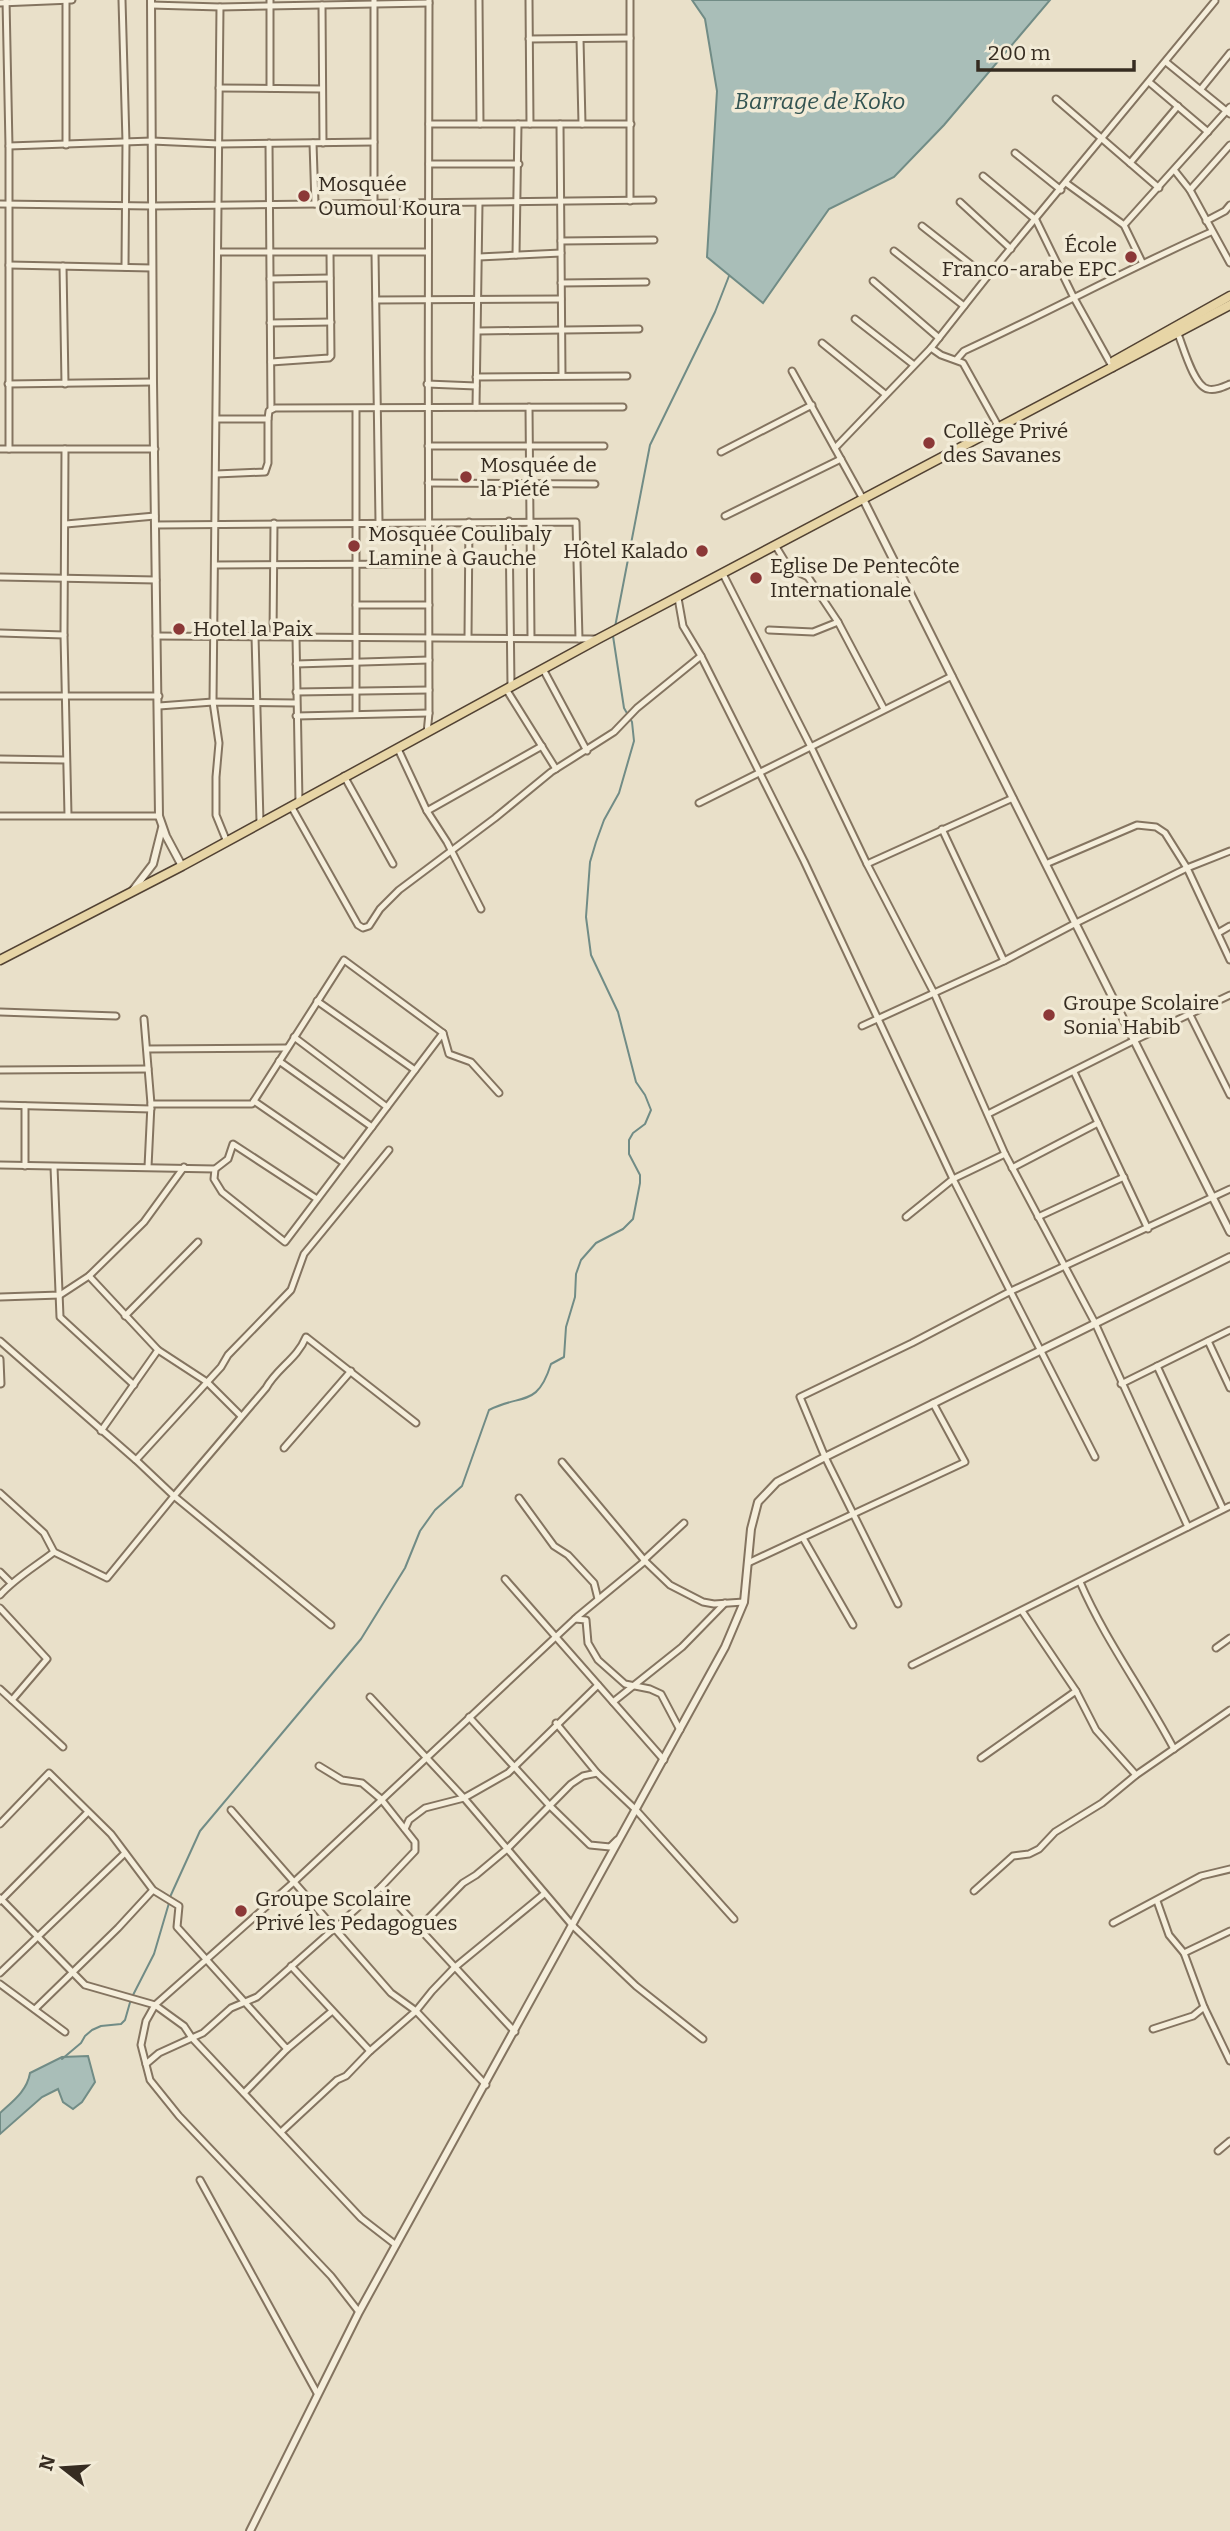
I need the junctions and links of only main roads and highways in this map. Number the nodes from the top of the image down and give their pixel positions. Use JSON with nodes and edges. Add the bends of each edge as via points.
{"nodes":[{"id":1,"x":1230,"y":296,"type":"edge"},
{"id":2,"x":1230,"y":305,"type":"edge"},
{"id":3,"x":1112,"y":365,"type":"junction"},
{"id":4,"x":918,"y":469,"type":"junction"},
{"id":5,"x":0,"y":960,"type":"edge"}],
"edges":[{"from":1,"to":3,"type":"main road"},
{"from":2,"to":3,"type":"main road"},
{"from":3,"to":4,"type":"main road"},
{"from":3,"to":4,"type":"main road"},
{"from":4,"to":5,"type":"main road"}]}
